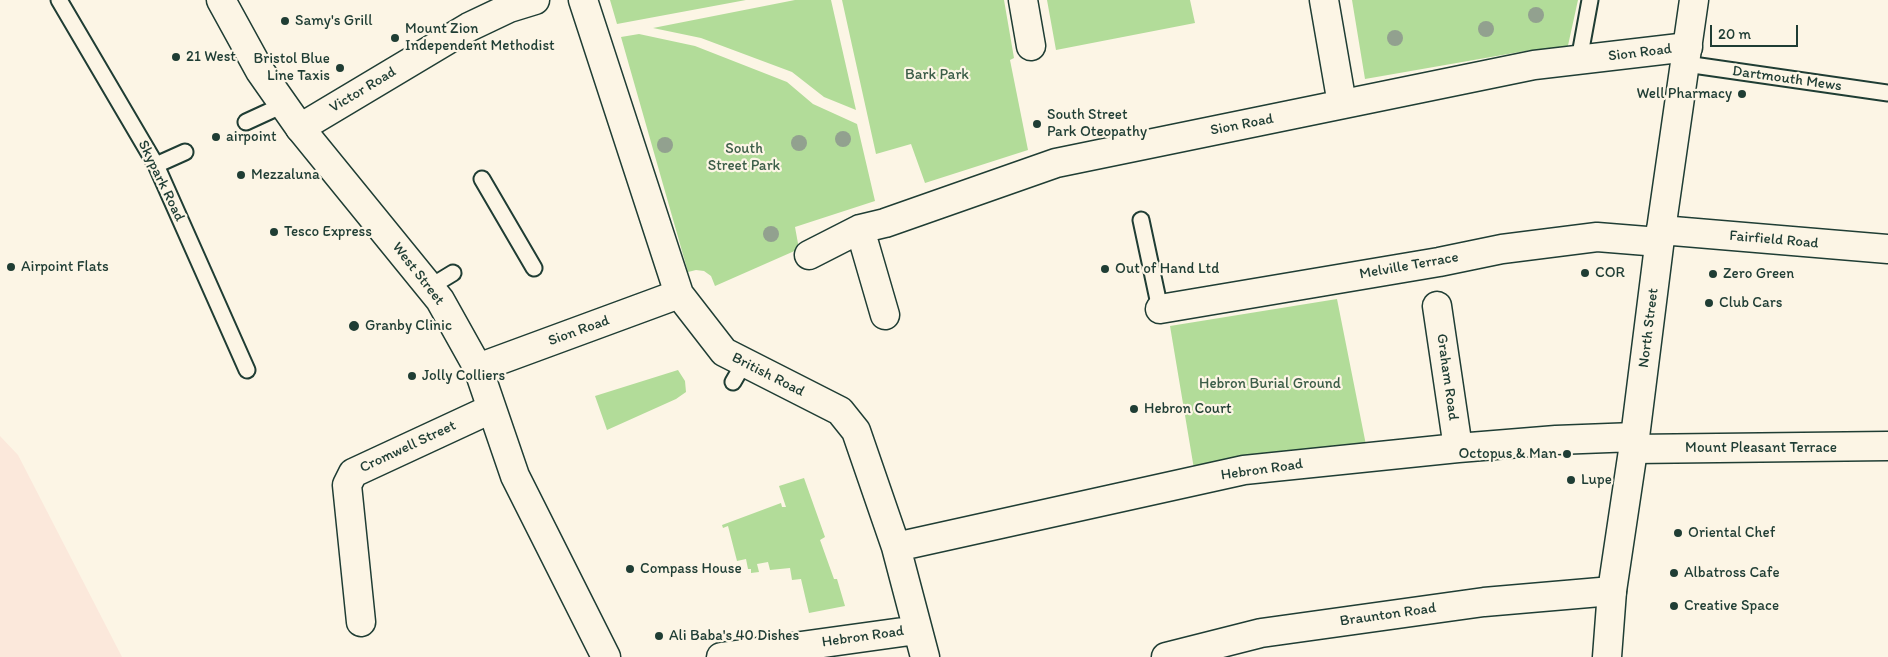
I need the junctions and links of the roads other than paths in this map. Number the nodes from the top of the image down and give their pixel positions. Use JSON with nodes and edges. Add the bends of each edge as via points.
{"nodes":[{"id":1,"x":58,"y":0,"type":"edge"},
{"id":2,"x":221,"y":0,"type":"edge"},
{"id":3,"x":535,"y":0,"type":"edge"},
{"id":4,"x":583,"y":0,"type":"edge"},
{"id":5,"x":1023,"y":0,"type":"edge"},
{"id":6,"x":1324,"y":0,"type":"edge"},
{"id":7,"x":1590,"y":0,"type":"edge"},
{"id":8,"x":1694,"y":0,"type":"edge"},
{"id":9,"x":1031,"y":46,"type":"dead end"},
{"id":10,"x":1687,"y":56,"type":"junction"},
{"id":11,"x":1579,"y":60,"type":"junction"},
{"id":12,"x":1888,"y":93,"type":"edge"},
{"id":13,"x":1342,"y":104,"type":"junction"},
{"id":14,"x":283,"y":105,"type":"junction"},
{"id":15,"x":246,"y":122,"type":"dead end"},
{"id":16,"x":300,"y":128,"type":"junction"},
{"id":17,"x":186,"y":152,"type":"dead end"},
{"id":18,"x":156,"y":166,"type":"junction"},
{"id":19,"x":482,"y":179,"type":"dead end"},
{"id":20,"x":1141,"y":220,"type":"dead end"},
{"id":21,"x":860,"y":229,"type":"junction"},
{"id":22,"x":1660,"y":236,"type":"junction"},
{"id":23,"x":1888,"y":249,"type":"edge"},
{"id":24,"x":809,"y":255,"type":"dead end"},
{"id":25,"x":534,"y":268,"type":"dead end"},
{"id":26,"x":453,"y":273,"type":"dead end"},
{"id":27,"x":430,"y":287,"type":"junction"},
{"id":28,"x":679,"y":294,"type":"junction"},
{"id":29,"x":1437,"y":306,"type":"dead end"},
{"id":30,"x":1160,"y":309,"type":"joint"},
{"id":31,"x":885,"y":315,"type":"dead end"},
{"id":32,"x":478,"y":368,"type":"junction"},
{"id":33,"x":248,"y":370,"type":"dead end"},
{"id":34,"x":491,"y":409,"type":"junction"},
{"id":35,"x":1634,"y":443,"type":"junction"},
{"id":36,"x":1888,"y":446,"type":"edge"},
{"id":37,"x":1458,"y":448,"type":"junction"},
{"id":38,"x":896,"y":547,"type":"junction"},
{"id":39,"x":1612,"y":591,"type":"junction"},
{"id":40,"x":361,"y":622,"type":"dead end"},
{"id":41,"x":917,"y":630,"type":"junction"},
{"id":42,"x":606,"y":657,"type":"edge"},
{"id":43,"x":721,"y":657,"type":"edge"},
{"id":44,"x":925,"y":657,"type":"edge"},
{"id":45,"x":1166,"y":657,"type":"edge"},
{"id":46,"x":1607,"y":657,"type":"edge"}],
"edges":[{"from":1,"to":18,"type":"lane","name":"Skypark Road"},
{"from":2,"to":14,"type":"main road","name":"West Street","via":[[260,71]]},
{"from":3,"to":16,"type":"main road","name":"Victor Road","via":[[469,27]]},
{"from":4,"to":28,"type":"main road","name":"British Road"},
{"from":5,"to":9,"type":"main road"},
{"from":6,"to":13,"type":"main road"},
{"from":7,"to":11,"type":"lane"},
{"from":8,"to":10,"type":"main road","name":"North Street"},
{"from":10,"to":11,"type":"main road","name":"Sion Road"},
{"from":10,"to":12,"type":"lane","name":"Dartmouth Mews"},
{"from":10,"to":22,"type":"main road","name":"North Street"},
{"from":11,"to":13,"type":"main road","name":"Sion Road","via":[[1534,65]]},
{"from":13,"to":21,"type":"main road","name":"Sion Road","via":[[1056,163]]},
{"from":14,"to":15,"type":"lane"},
{"from":14,"to":16,"type":"main road","name":"West Street"},
{"from":16,"to":27,"type":"main road","name":"West Street"},
{"from":17,"to":18,"type":"lane"},
{"from":18,"to":33,"type":"lane","name":"Skypark Road"},
{"from":19,"to":25,"type":"lane","via":[[507,236]]},
{"from":20,"to":30,"type":"lane"},
{"from":21,"to":24,"type":"main road","name":"Sion Road"},
{"from":21,"to":31,"type":"main road"},
{"from":22,"to":23,"type":"main road","name":"Fairfield Road"},
{"from":22,"to":30,"type":"main road","name":"Melville Terrace","via":[[1597,237],[1502,249]]},
{"from":22,"to":35,"type":"main road","name":"North Street"},
{"from":26,"to":27,"type":"lane"},
{"from":27,"to":32,"type":"main road","name":"West Street"},
{"from":28,"to":32,"type":"main road","name":"Sion Road"},
{"from":28,"to":38,"type":"main road","name":"British Road","via":[[738,372],[840,412],[856,431]]},
{"from":29,"to":37,"type":"main road","name":"Graham Road"},
{"from":32,"to":34,"type":"main road","name":"West Street"},
{"from":34,"to":40,"type":"main road","name":"Cromwell Street","via":[[353,473],[347,485]]},
{"from":34,"to":42,"type":"main road","name":"West Street","via":[[515,476]]},
{"from":35,"to":36,"type":"main road","name":"Mount Pleasant Terrace"},
{"from":35,"to":37,"type":"main road","name":"Hebron Road","via":[[1556,440]]},
{"from":35,"to":39,"type":"main road","name":"North Street"},
{"from":37,"to":38,"type":"main road","name":"Hebron Road","via":[[1244,470]]},
{"from":38,"to":41,"type":"main road","name":"British Road"},
{"from":39,"to":45,"type":"main road","name":"Braunton Road","via":[[1484,602],[1261,633]]},
{"from":39,"to":46,"type":"main road","name":"North Street"},
{"from":41,"to":43,"type":"main road","name":"Hebron Road"},
{"from":41,"to":44,"type":"main road","name":"British Road"}]}
